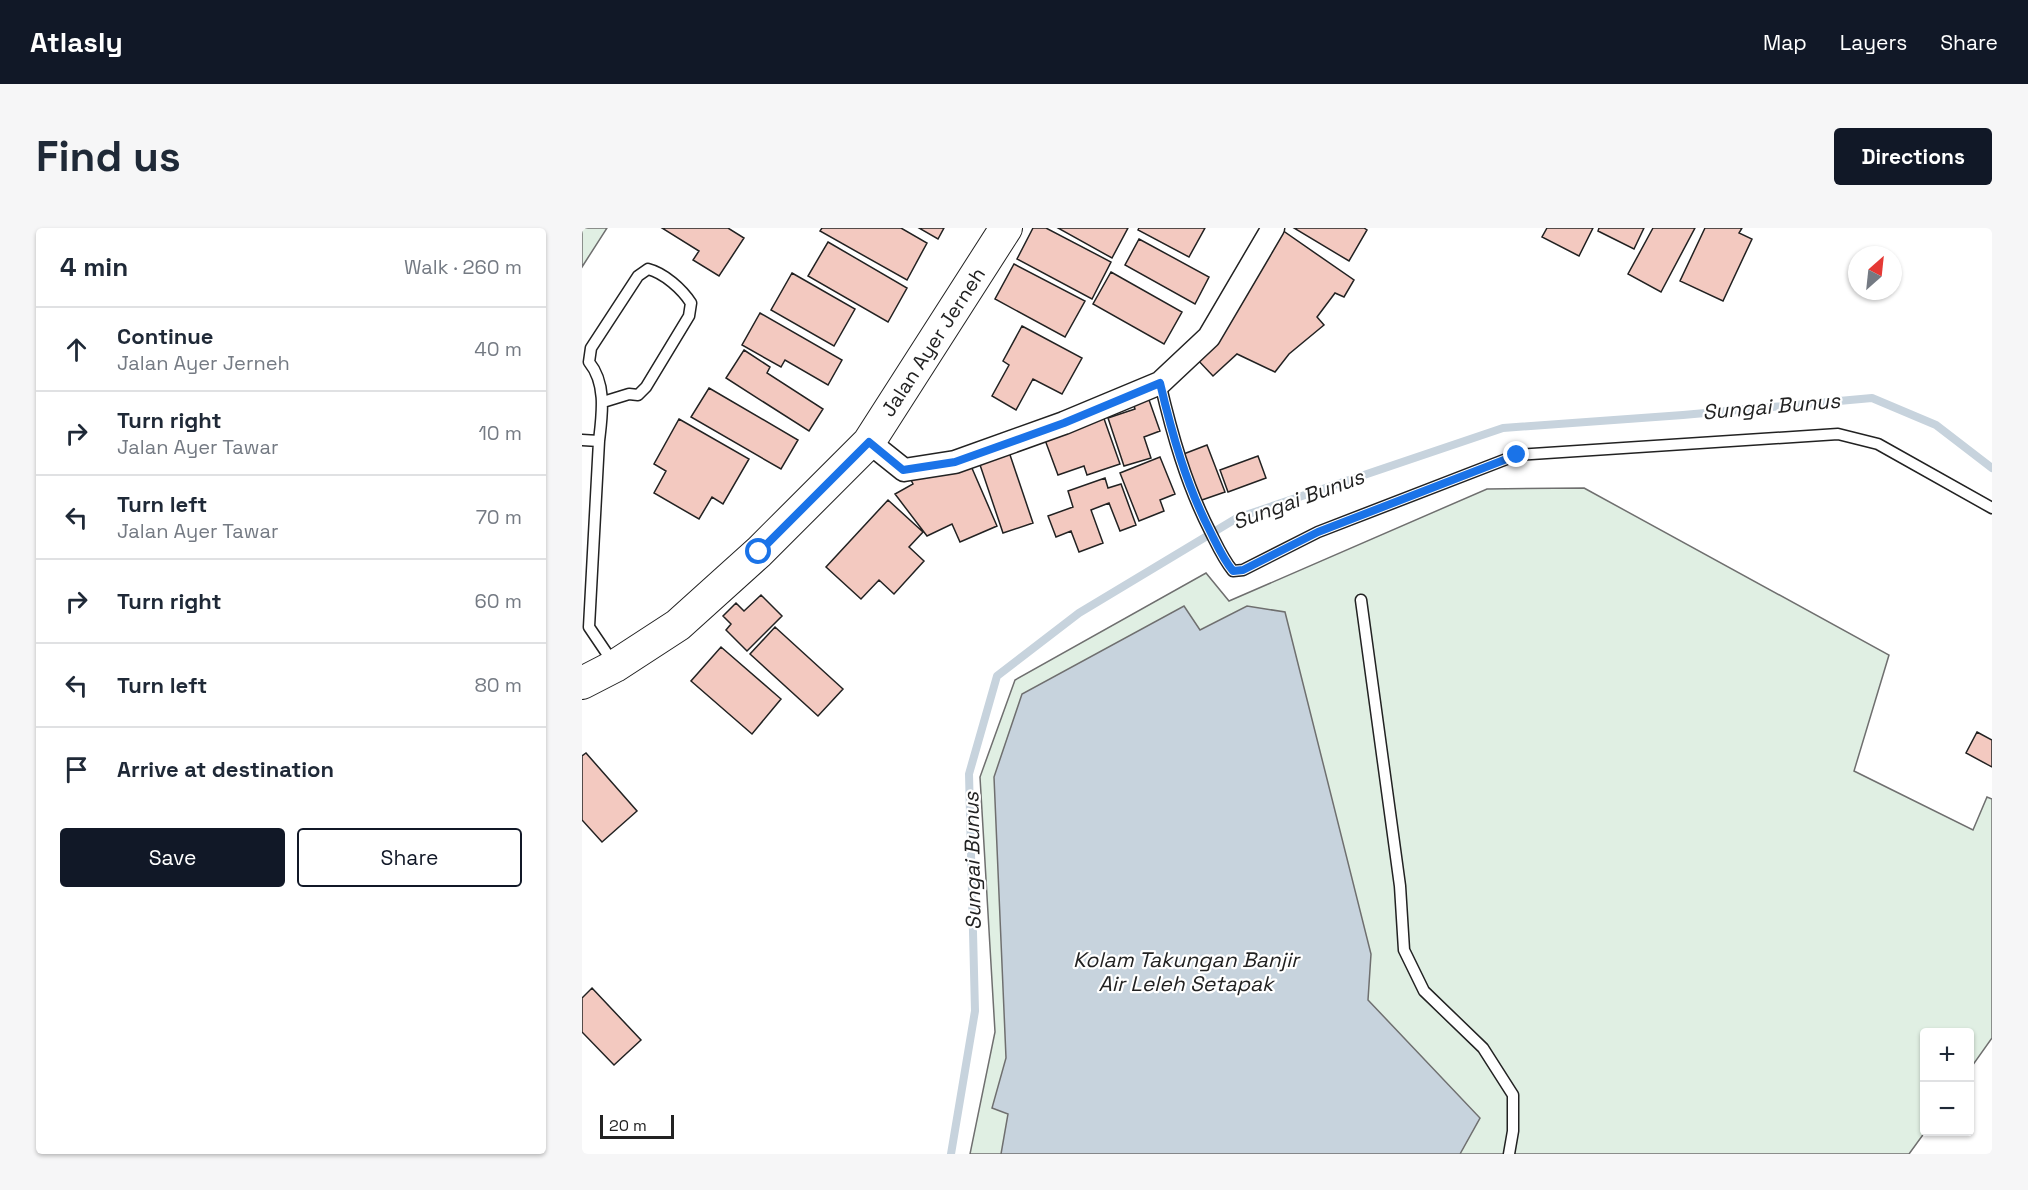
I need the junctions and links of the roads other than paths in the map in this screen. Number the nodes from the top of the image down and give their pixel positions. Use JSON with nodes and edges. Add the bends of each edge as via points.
{"nodes":[{"id":1,"x":1006,"y":228,"type":"edge"},
{"id":2,"x":1273,"y":228,"type":"edge"},
{"id":3,"x":1160,"y":383,"type":"junction"},
{"id":4,"x":603,"y":402,"type":"junction"},
{"id":5,"x":582,"y":440,"type":"edge"},
{"id":6,"x":599,"y":441,"type":"junction"},
{"id":7,"x":869,"y":442,"type":"junction"},
{"id":8,"x":1992,"y":508,"type":"edge"},
{"id":9,"x":1361,"y":600,"type":"dead end"},
{"id":10,"x":586,"y":629,"type":"edge"},
{"id":11,"x":615,"y":666,"type":"junction"},
{"id":12,"x":582,"y":683,"type":"edge"},
{"id":13,"x":1509,"y":1154,"type":"edge"}],
"edges":[{"from":1,"to":7,"type":"main road","name":"Jalan Ayer Jerneh"},
{"from":2,"to":3,"type":"street","via":[[1209,337]]},
{"from":3,"to":7,"type":"street","via":[[955,462],[903,470]]},
{"from":3,"to":8,"type":"lane","via":[[1194,499],[1233,571],[1243,570],[1318,532],[1517,455],[1838,434],[1878,444]]},
{"from":4,"to":4,"type":"lane","via":[[597,371],[589,362],[591,348],[638,276],[648,269],[655,271],[684,292],[691,303],[689,316],[646,387],[638,395]]},
{"from":4,"to":6,"type":"lane"},
{"from":5,"to":6,"type":"lane"},
{"from":6,"to":10,"type":"lane"},
{"from":7,"to":11,"type":"main road","name":"Jalan Ayer Jerneh","via":[[759,552],[678,625]]},
{"from":9,"to":13,"type":"lane","via":[[1400,886],[1404,950],[1424,991],[1483,1048],[1513,1095],[1514,1131]]},
{"from":10,"to":11,"type":"lane"},
{"from":11,"to":12,"type":"main road","name":"Jalan Ayer Jerneh"}]}
